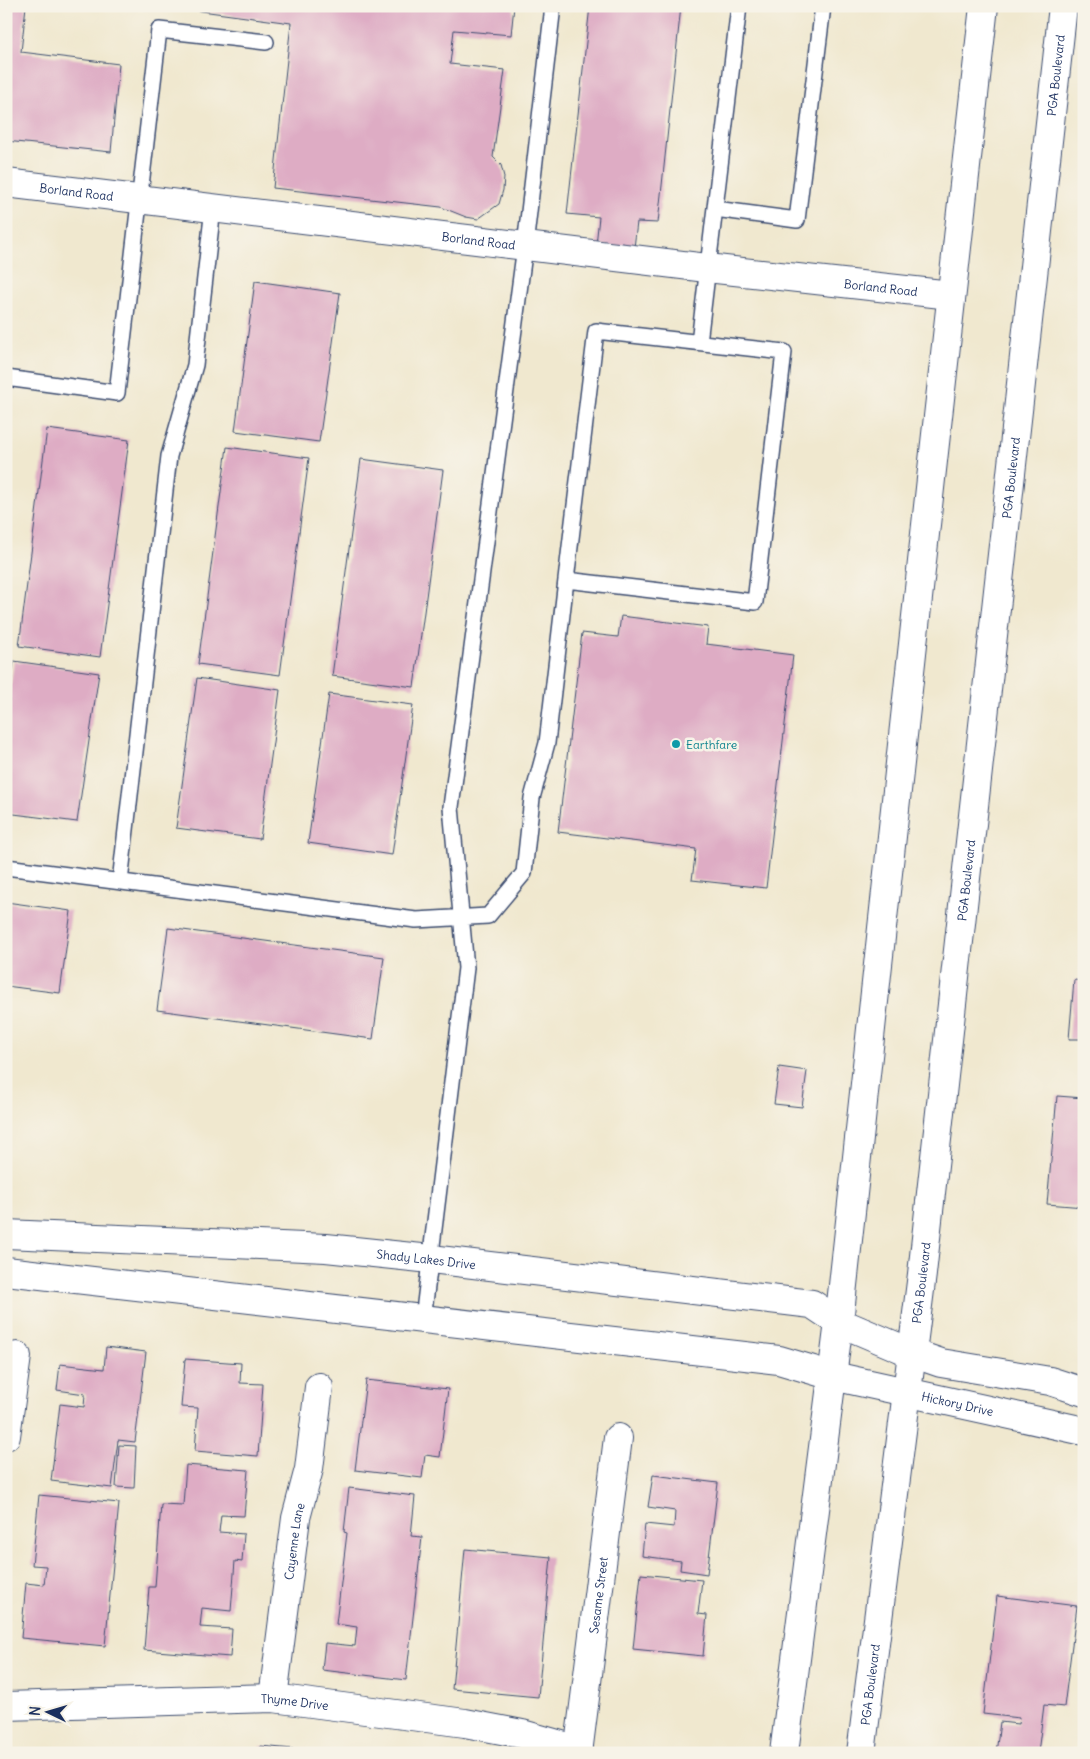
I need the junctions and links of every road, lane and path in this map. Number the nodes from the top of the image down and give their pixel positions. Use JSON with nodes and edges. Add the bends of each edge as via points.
{"nodes":[{"id":1,"x":554,"y":6,"type":"edge"},
{"id":2,"x":739,"y":6,"type":"edge"},
{"id":3,"x":823,"y":6,"type":"edge"},
{"id":4,"x":984,"y":6,"type":"edge"},
{"id":5,"x":1063,"y":6,"type":"edge"},
{"id":6,"x":266,"y":42,"type":"dead end"},
{"id":7,"x":6,"y":183,"type":"edge"},
{"id":8,"x":138,"y":200,"type":"junction"},
{"id":9,"x":213,"y":208,"type":"junction"},
{"id":10,"x":715,"y":209,"type":"junction"},
{"id":11,"x":524,"y":246,"type":"junction"},
{"id":12,"x":707,"y":268,"type":"junction"},
{"id":13,"x":951,"y":295,"type":"junction"},
{"id":14,"x":699,"y":342,"type":"junction"},
{"id":15,"x":6,"y":378,"type":"edge"},
{"id":16,"x":566,"y":580,"type":"junction"},
{"id":17,"x":6,"y":867,"type":"edge"},
{"id":18,"x":120,"y":882,"type":"junction"},
{"id":19,"x":461,"y":917,"type":"junction"},
{"id":20,"x":6,"y":1234,"type":"edge"},
{"id":21,"x":431,"y":1259,"type":"junction"},
{"id":22,"x":6,"y":1271,"type":"edge"},
{"id":23,"x":423,"y":1319,"type":"junction"},
{"id":24,"x":840,"y":1322,"type":"junction"},
{"id":25,"x":912,"y":1353,"type":"junction"},
{"id":26,"x":17,"y":1356,"type":"dead end"},
{"id":27,"x":833,"y":1376,"type":"junction"},
{"id":28,"x":319,"y":1387,"type":"dead end"},
{"id":29,"x":908,"y":1391,"type":"junction"},
{"id":30,"x":1084,"y":1392,"type":"edge"},
{"id":31,"x":1084,"y":1431,"type":"edge"},
{"id":32,"x":6,"y":1436,"type":"edge"},
{"id":33,"x":618,"y":1438,"type":"dead end"},
{"id":34,"x":273,"y":1698,"type":"junction"},
{"id":35,"x":6,"y":1706,"type":"edge"},
{"id":36,"x":579,"y":1752,"type":"edge"},
{"id":37,"x":784,"y":1753,"type":"edge"},
{"id":38,"x":862,"y":1753,"type":"edge"}],
"edges":[{"from":1,"to":11,"type":"lane"},
{"from":2,"to":10,"type":"lane"},
{"from":3,"to":10,"type":"lane","via":[[797,220]]},
{"from":4,"to":13,"type":"street"},
{"from":5,"to":25,"type":"street","name":"PGA Boulevard"},
{"from":6,"to":8,"type":"lane","via":[[159,30]]},
{"from":7,"to":8,"type":"street","name":"Borland Road"},
{"from":8,"to":9,"type":"street","name":"Borland Road"},
{"from":8,"to":15,"type":"lane","via":[[116,393]]},
{"from":9,"to":11,"type":"street","name":"Borland Road"},
{"from":9,"to":18,"type":"lane","via":[[195,365],[169,456]]},
{"from":10,"to":12,"type":"lane"},
{"from":11,"to":12,"type":"street","name":"Borland Road"},
{"from":11,"to":19,"type":"lane","via":[[451,808]]},
{"from":12,"to":13,"type":"street","name":"Borland Road"},
{"from":12,"to":14,"type":"lane"},
{"from":13,"to":24,"type":"street"},
{"from":14,"to":16,"type":"lane","via":[[596,331]]},
{"from":14,"to":16,"type":"lane","via":[[784,352],[755,602]]},
{"from":16,"to":19,"type":"lane","via":[[547,743],[532,798],[524,873],[488,916]]},
{"from":17,"to":18,"type":"lane"},
{"from":18,"to":19,"type":"lane","via":[[416,920]]},
{"from":19,"to":21,"type":"lane","via":[[466,968]]},
{"from":20,"to":21,"type":"street","name":"Shady Lakes Drive","via":[[326,1248]]},
{"from":21,"to":23,"type":"lane"},
{"from":21,"to":24,"type":"street","name":"Shady Lakes Drive","via":[[812,1304]]},
{"from":22,"to":23,"type":"street"},
{"from":23,"to":27,"type":"street","via":[[779,1360]]},
{"from":24,"to":25,"type":"street"},
{"from":24,"to":27,"type":"street"},
{"from":25,"to":29,"type":"street","name":"PGA Boulevard"},
{"from":25,"to":30,"type":"street","via":[[941,1363],[1050,1381]]},
{"from":26,"to":32,"type":"street"},
{"from":27,"to":29,"type":"street","name":"Hickory Drive"},
{"from":27,"to":37,"type":"street"},
{"from":28,"to":34,"type":"street","name":"Cayenne Lane","via":[[309,1469],[296,1518]]},
{"from":29,"to":31,"type":"street","name":"Hickory Drive"},
{"from":29,"to":38,"type":"street","name":"PGA Boulevard"},
{"from":33,"to":36,"type":"street","name":"Sesame Street"},
{"from":34,"to":35,"type":"street","name":"Thyme Drive"},
{"from":34,"to":36,"type":"street","name":"Thyme Drive","via":[[465,1723],[522,1734]]}]}
